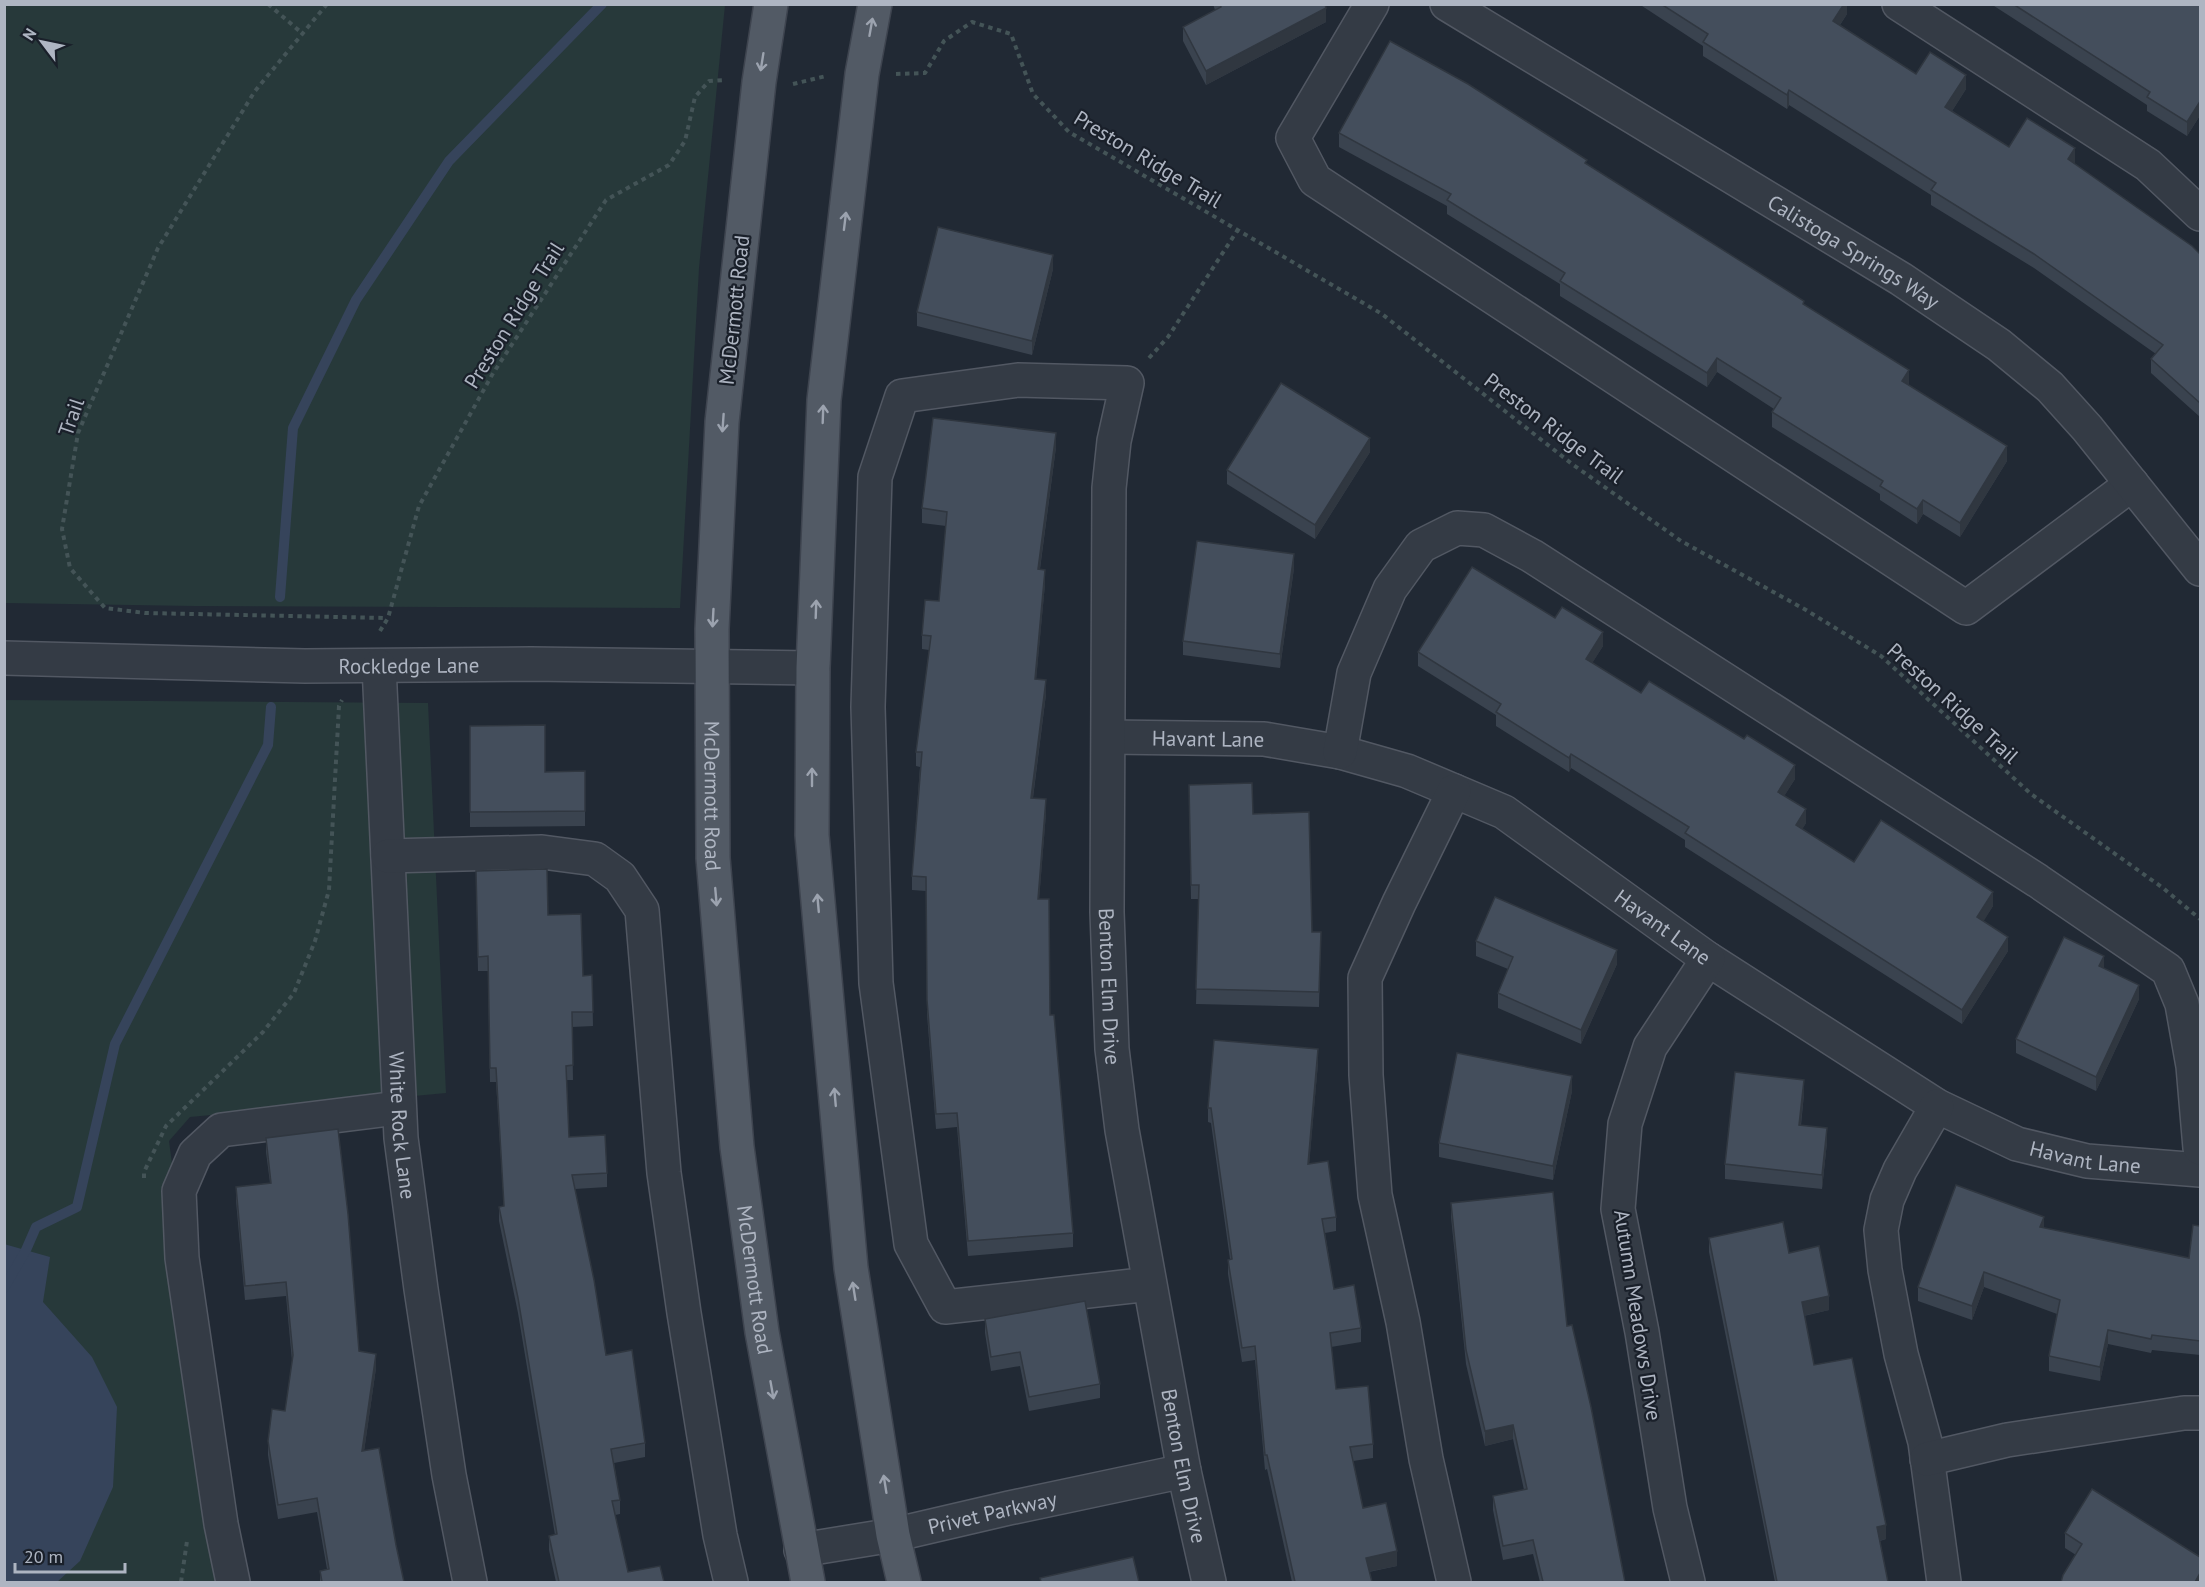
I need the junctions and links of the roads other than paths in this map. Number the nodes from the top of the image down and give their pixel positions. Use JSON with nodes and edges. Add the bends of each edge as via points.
{"nodes":[{"id":1,"x":771,"y":4,"type":"edge"},
{"id":2,"x":875,"y":4,"type":"edge"},
{"id":3,"x":1372,"y":4,"type":"edge"},
{"id":4,"x":1447,"y":4,"type":"edge"},
{"id":5,"x":1899,"y":4,"type":"edge"},
{"id":6,"x":2200,"y":213,"type":"edge"},
{"id":7,"x":2132,"y":484,"type":"junction"},
{"id":8,"x":2200,"y":569,"type":"edge"},
{"id":9,"x":4,"y":658,"type":"edge"},
{"id":10,"x":379,"y":666,"type":"junction"},
{"id":11,"x":712,"y":666,"type":"junction"},
{"id":12,"x":813,"y":668,"type":"junction"},
{"id":13,"x":1109,"y":737,"type":"junction"},
{"id":14,"x":1340,"y":752,"type":"junction"},
{"id":15,"x":1454,"y":790,"type":"junction"},
{"id":16,"x":388,"y":856,"type":"junction"},
{"id":17,"x":1708,"y":959,"type":"junction"},
{"id":18,"x":1937,"y":1106,"type":"junction"},
{"id":19,"x":398,"y":1108,"type":"junction"},
{"id":20,"x":2200,"y":1148,"type":"edge"},
{"id":21,"x":2200,"y":1170,"type":"edge"},
{"id":22,"x":1150,"y":1284,"type":"junction"},
{"id":23,"x":2200,"y":1413,"type":"edge"},
{"id":24,"x":1927,"y":1459,"type":"junction"},
{"id":25,"x":1184,"y":1471,"type":"junction"},
{"id":26,"x":894,"y":1535,"type":"junction"},
{"id":27,"x":801,"y":1550,"type":"junction"},
{"id":28,"x":233,"y":1582,"type":"edge"},
{"id":29,"x":470,"y":1582,"type":"edge"},
{"id":30,"x":731,"y":1582,"type":"edge"},
{"id":31,"x":808,"y":1582,"type":"edge"},
{"id":32,"x":904,"y":1582,"type":"edge"},
{"id":33,"x":1209,"y":1582,"type":"edge"},
{"id":34,"x":1454,"y":1582,"type":"edge"},
{"id":35,"x":1688,"y":1582,"type":"edge"},
{"id":36,"x":1944,"y":1582,"type":"edge"}],
"edges":[{"from":1,"to":11,"type":"main road","name":"McDermott Road","one_way":true,"via":[[722,422]]},
{"from":12,"to":2,"type":"main road","one_way":true,"via":[[824,400],[862,74]]},
{"from":3,"to":7,"type":"street","via":[[1293,138],[1314,180],[1966,608]]},
{"from":4,"to":7,"type":"street","name":"Calistoga Springs Way","via":[[1901,279],[1999,345],[2050,387]]},
{"from":5,"to":6,"type":"street","via":[[2148,165]]},
{"from":7,"to":8,"type":"street","name":"Calistoga Springs Way"},
{"from":9,"to":10,"type":"street","name":"Rockledge Lane"},
{"from":10,"to":11,"type":"street","name":"Rockledge Lane"},
{"from":10,"to":16,"type":"street","name":"White Rock Lane"},
{"from":11,"to":12,"type":"street","name":"Rockledge Lane"},
{"from":11,"to":27,"type":"main road","name":"McDermott Road","one_way":true,"via":[[713,858],[737,1147],[762,1332]]},
{"from":26,"to":12,"type":"main road","one_way":true,"via":[[851,1268],[812,835]]},
{"from":13,"to":14,"type":"street","name":"Havant Lane","via":[[1264,739]]},
{"from":13,"to":22,"type":"street","name":"Benton Elm Drive","via":[[1107,912],[1112,1049],[1122,1130]]},
{"from":13,"to":22,"type":"street","name":"Benton Elm Drive","via":[[1109,488],[1114,441],[1127,383],[1018,380],[902,396],[875,477],[868,707],[876,983],[911,1244],[945,1307]]},
{"from":14,"to":15,"type":"street","name":"Havant Lane","via":[[1407,771]]},
{"from":14,"to":20,"type":"street","via":[[1354,673],[1390,589],[1421,546],[1457,528],[1484,530],[1532,556],[2038,881],[2168,970],[2182,1004],[2193,1066]]},
{"from":15,"to":17,"type":"street","name":"Havant Lane","via":[[1503,812]]},
{"from":15,"to":34,"type":"street","via":[[1365,978],[1366,1075],[1375,1195]]},
{"from":16,"to":19,"type":"street","name":"White Rock Lane"},
{"from":16,"to":30,"type":"street","via":[[542,852],[595,859],[620,877],[642,910],[664,1173],[720,1535]]},
{"from":17,"to":18,"type":"street","name":"Havant Lane"},
{"from":17,"to":35,"type":"street","name":"Autumn Meadows Drive","via":[[1650,1047],[1625,1124],[1618,1209],[1670,1508]]},
{"from":18,"to":21,"type":"street","name":"Havant Lane","via":[[2017,1144],[2087,1161]]},
{"from":18,"to":24,"type":"street","via":[[1891,1190],[1881,1230],[1901,1354]]},
{"from":19,"to":28,"type":"street","via":[[221,1130],[195,1154],[179,1191],[182,1258]]},
{"from":19,"to":29,"type":"street","name":"White Rock Lane","via":[[449,1474]]},
{"from":22,"to":25,"type":"street","name":"Benton Elm Drive"},
{"from":23,"to":24,"type":"street","via":[[2007,1440]]},
{"from":24,"to":36,"type":"street"},
{"from":25,"to":26,"type":"street","name":"Privet Parkway"},
{"from":25,"to":33,"type":"street","name":"Benton Elm Drive"},
{"from":26,"to":27,"type":"street","name":"Privet Parkway"},
{"from":26,"to":32,"type":"main road"},
{"from":27,"to":31,"type":"main road","name":"McDermott Road"}]}
